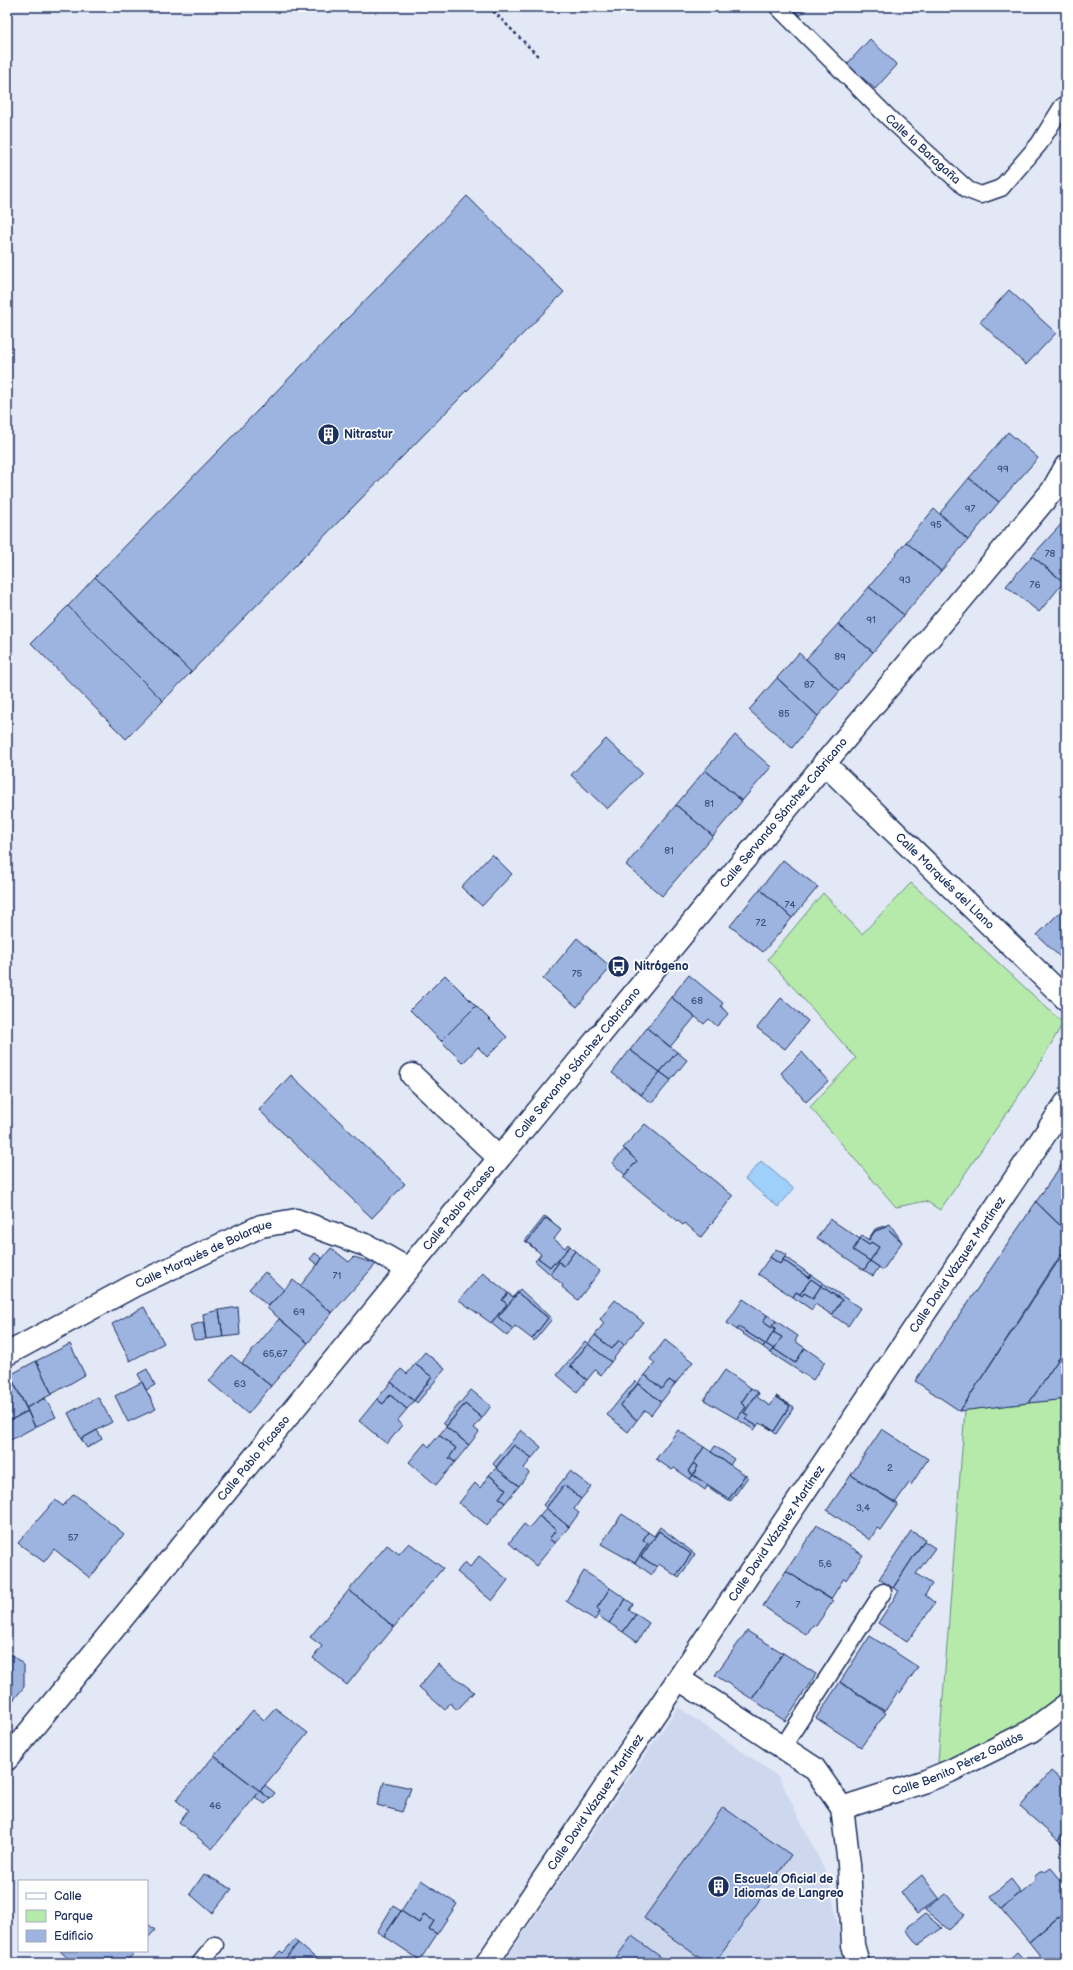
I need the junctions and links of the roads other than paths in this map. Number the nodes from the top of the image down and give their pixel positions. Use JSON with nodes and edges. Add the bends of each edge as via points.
{"nodes":[{"id":1,"x":778,"y":7,"type":"edge"},
{"id":2,"x":1066,"y":104,"type":"edge"},
{"id":3,"x":1066,"y":466,"type":"edge"},
{"id":4,"x":824,"y":763,"type":"junction"},
{"id":5,"x":1066,"y":999,"type":"edge"},
{"id":6,"x":412,"y":1076,"type":"dead end"},
{"id":7,"x":1066,"y":1103,"type":"edge"},
{"id":8,"x":499,"y":1158,"type":"junction"},
{"id":9,"x":408,"y":1269,"type":"junction"},
{"id":10,"x":7,"y":1354,"type":"edge"},
{"id":11,"x":883,"y":1592,"type":"dead end"},
{"id":12,"x":679,"y":1679,"type":"junction"},
{"id":13,"x":1066,"y":1706,"type":"edge"},
{"id":14,"x":782,"y":1748,"type":"junction"},
{"id":15,"x":7,"y":1759,"type":"edge"},
{"id":16,"x":842,"y":1808,"type":"junction"},
{"id":17,"x":215,"y":1945,"type":"dead end"},
{"id":18,"x":200,"y":1963,"type":"edge"},
{"id":19,"x":487,"y":1963,"type":"edge"},
{"id":20,"x":858,"y":1963,"type":"edge"}],
"edges":[{"from":1,"to":2,"type":"lane","name":"Calle la Baragaña","via":[[890,119],[968,190],[981,195],[1001,188],[1039,144]]},
{"from":3,"to":4,"type":"street","name":"Calle Servando Sánchez Cabricano","via":[[1052,491]]},
{"from":4,"to":5,"type":"street","name":"Calle Marqués del Llano"},
{"from":4,"to":8,"type":"street","name":"Calle Servando Sánchez Cabricano"},
{"from":6,"to":8,"type":"street"},
{"from":7,"to":12,"type":"street","name":"Calle David Vázquez Martínez"},
{"from":8,"to":9,"type":"street","name":"Calle Pablo Picasso"},
{"from":9,"to":10,"type":"street","name":"Calle Marqués de Bolarque","via":[[368,1246],[296,1220],[261,1226],[133,1286]]},
{"from":9,"to":15,"type":"street","name":"Calle Pablo Picasso"},
{"from":11,"to":14,"type":"lane"},
{"from":12,"to":14,"type":"street"},
{"from":12,"to":19,"type":"street","name":"Calle David Vázquez Martínez"},
{"from":13,"to":16,"type":"street","name":"Calle Benito Pérez Galdós","via":[[1031,1731],[950,1771]]},
{"from":14,"to":16,"type":"street","via":[[814,1768]]},
{"from":16,"to":20,"type":"street","via":[[853,1945]]},
{"from":17,"to":18,"type":"lane"}]}
